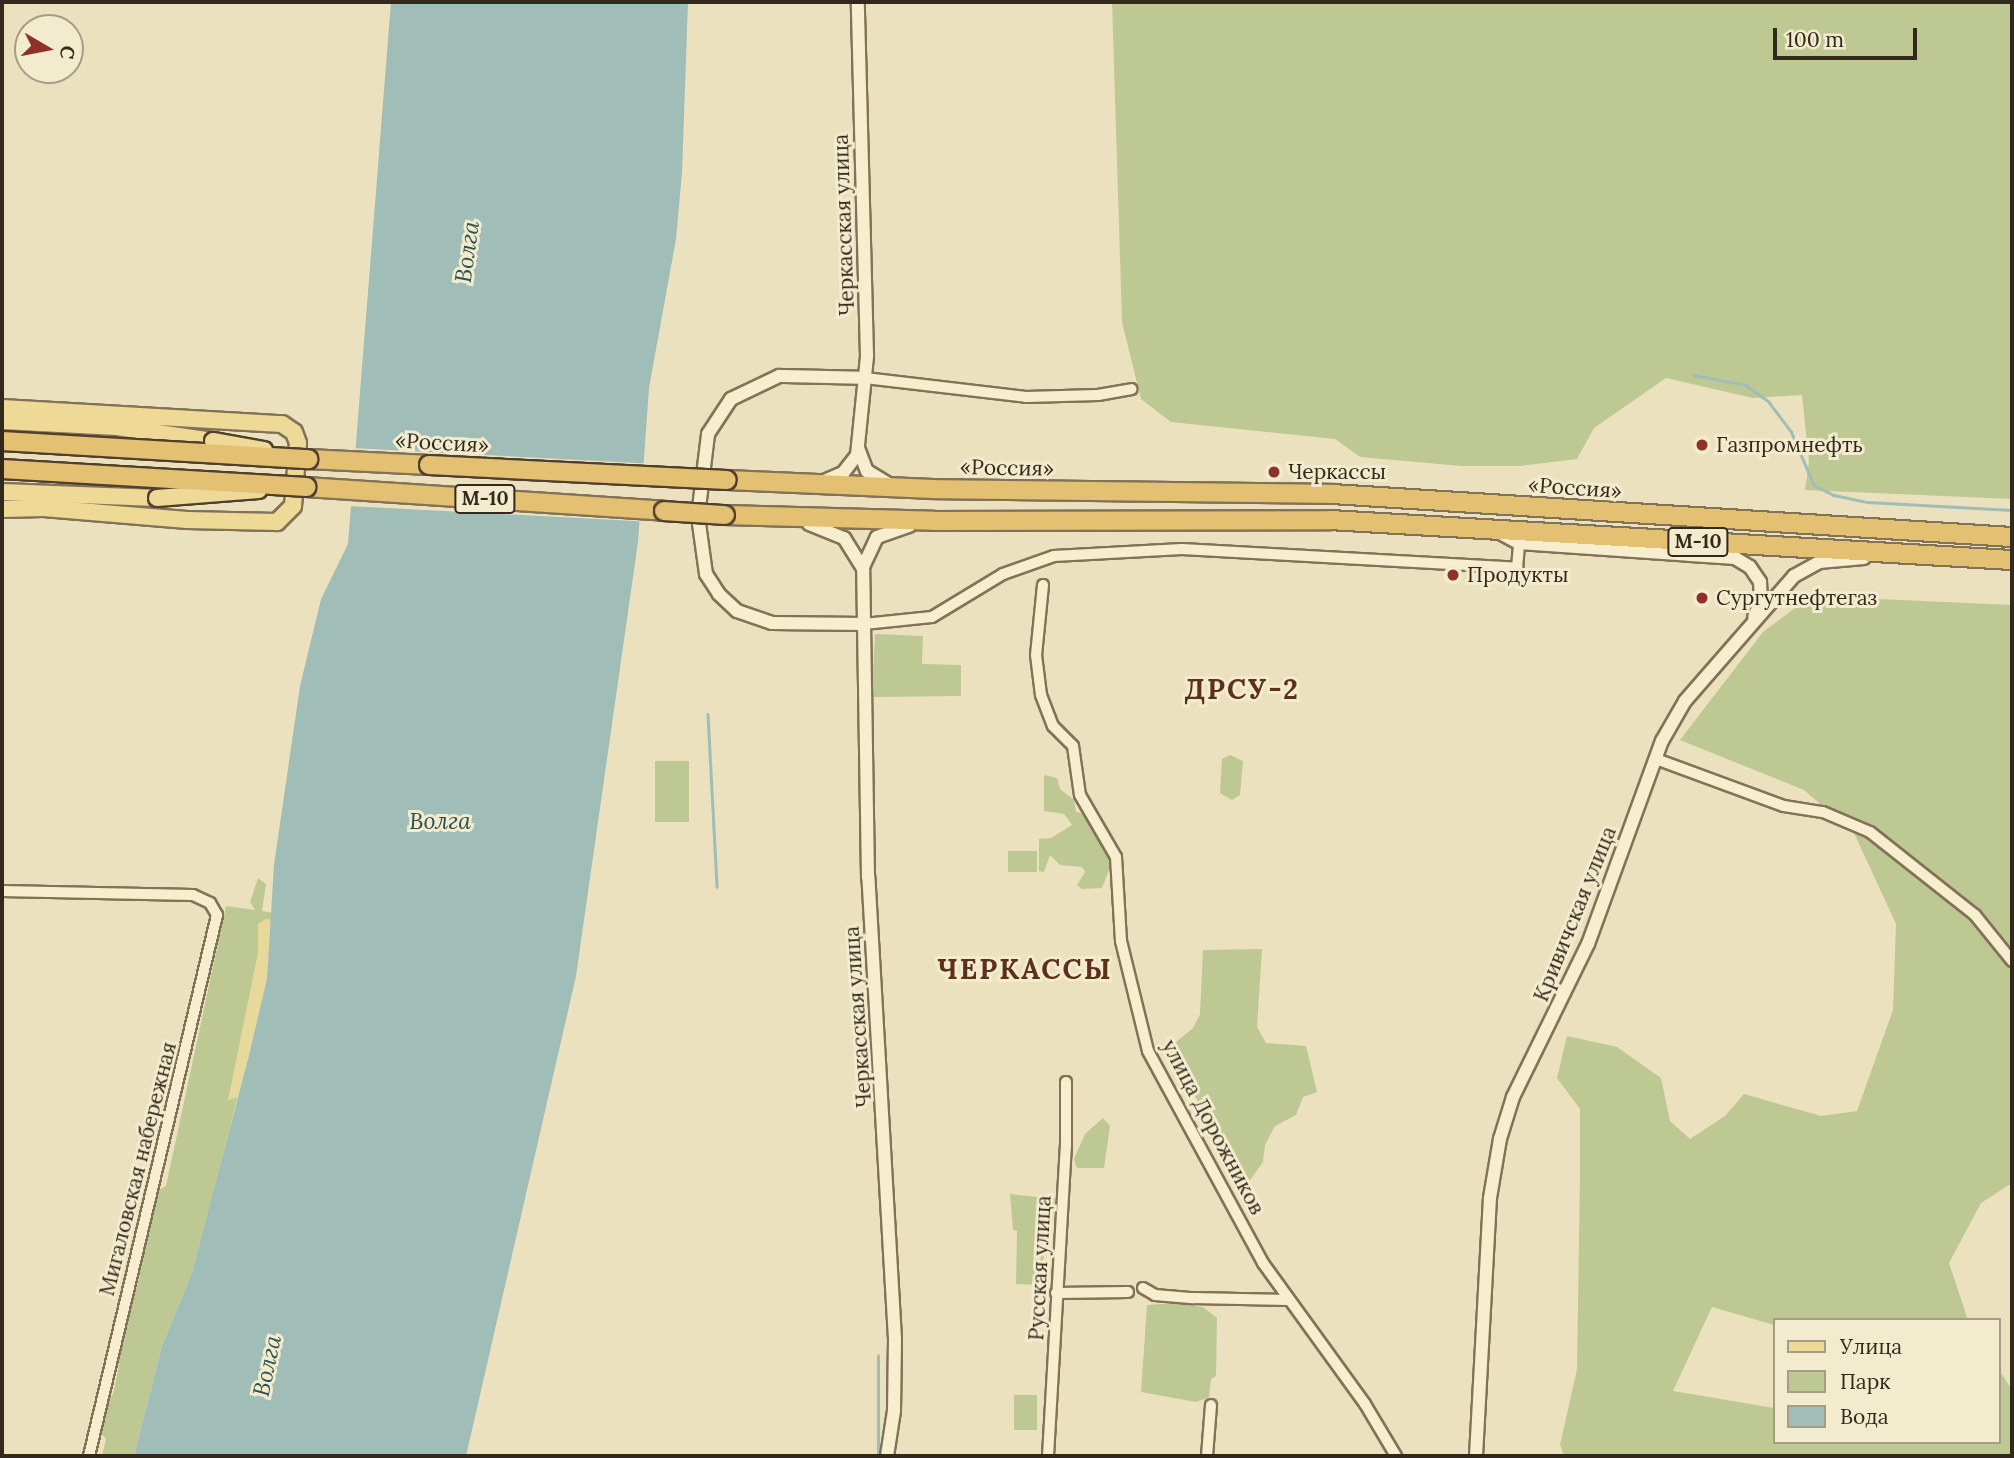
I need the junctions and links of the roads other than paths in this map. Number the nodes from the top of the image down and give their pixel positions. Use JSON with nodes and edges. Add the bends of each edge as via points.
{"nodes":[{"id":1,"x":858,"y":2,"type":"edge"},
{"id":2,"x":865,"y":379,"type":"junction"},
{"id":3,"x":1131,"y":388,"type":"dead end"},
{"id":4,"x":2,"y":408,"type":"edge"},
{"id":5,"x":2,"y":421,"type":"edge"},
{"id":6,"x":2,"y":441,"type":"edge"},
{"id":7,"x":858,"y":447,"type":"junction"},
{"id":8,"x":308,"y":459,"type":"junction"},
{"id":9,"x":2,"y":469,"type":"edge"},
{"id":10,"x":754,"y":482,"type":"junction"},
{"id":11,"x":306,"y":487,"type":"junction"},
{"id":12,"x":933,"y":489,"type":"junction"},
{"id":13,"x":2,"y":492,"type":"edge"},
{"id":14,"x":2,"y":509,"type":"edge"},
{"id":15,"x":751,"y":516,"type":"junction"},
{"id":16,"x":934,"y":521,"type":"junction"},
{"id":17,"x":1496,"y":531,"type":"junction"},
{"id":18,"x":2012,"y":537,"type":"edge"},
{"id":19,"x":1519,"y":543,"type":"junction"},
{"id":20,"x":1899,"y":554,"type":"junction"},
{"id":21,"x":2012,"y":560,"type":"edge"},
{"id":22,"x":863,"y":574,"type":"junction"},
{"id":23,"x":1043,"y":585,"type":"dead end"},
{"id":24,"x":864,"y":624,"type":"junction"},
{"id":25,"x":1750,"y":626,"type":"junction"},
{"id":26,"x":1656,"y":759,"type":"junction"},
{"id":27,"x":2,"y":891,"type":"edge"},
{"id":28,"x":2012,"y":961,"type":"edge"},
{"id":29,"x":1066,"y":1082,"type":"dead end"},
{"id":30,"x":1143,"y":1288,"type":"dead end"},
{"id":31,"x":1128,"y":1292,"type":"dead end"},
{"id":32,"x":1056,"y":1293,"type":"junction"},
{"id":33,"x":1288,"y":1300,"type":"junction"},
{"id":34,"x":1211,"y":1405,"type":"dead end"},
{"id":35,"x":89,"y":1456,"type":"edge"},
{"id":36,"x":887,"y":1456,"type":"edge"},
{"id":37,"x":1048,"y":1456,"type":"edge"},
{"id":38,"x":1207,"y":1456,"type":"edge"},
{"id":39,"x":1396,"y":1456,"type":"edge"},
{"id":40,"x":1476,"y":1456,"type":"edge"}],
"edges":[{"from":1,"to":2,"type":"street","name":"Черкасская улица"},
{"from":2,"to":3,"type":"street","via":[[1026,397],[1098,395]]},
{"from":2,"to":7,"type":"street","name":"Черкасская улица"},
{"from":2,"to":24,"type":"street","via":[[779,376],[732,398],[708,434],[698,516],[704,568],[715,590],[737,611],[772,623]]},
{"from":4,"to":14,"type":"main road","via":[[282,424],[293,429],[298,443],[293,506],[276,522]]},
{"from":5,"to":8,"type":"main road","bridge":true,"via":[[117,427]]},
{"from":6,"to":8,"type":"highway","name":"«Россия»","number":"М-10","bridge":true},
{"from":7,"to":10,"type":"street","name":"Черкасская улица","via":[[849,468],[834,478]]},
{"from":7,"to":12,"type":"street","via":[[862,465],[878,480]]},
{"from":8,"to":10,"type":"highway","name":"«Россия»","number":"М-10","bridge":true},
{"from":9,"to":11,"type":"highway","number":"М-10","bridge":true},
{"from":10,"to":12,"type":"highway","name":"«Россия»","number":"М-10"},
{"from":11,"to":13,"type":"main road","bridge":true,"via":[[157,498]]},
{"from":11,"to":15,"type":"highway","number":"М-10","bridge":true},
{"from":12,"to":18,"type":"highway","name":"«Россия»","number":"М-10","via":[[1332,494]]},
{"from":15,"to":16,"type":"highway","number":"М-10"},
{"from":15,"to":22,"type":"street","name":"Черкасская улица","via":[[835,531],[854,550]]},
{"from":16,"to":17,"type":"highway","number":"М-10","via":[[1330,520]]},
{"from":16,"to":22,"type":"street","name":"Черкасская улица","via":[[879,534],[866,552]]},
{"from":17,"to":19,"type":"street"},
{"from":17,"to":20,"type":"highway","number":"М-10"},
{"from":19,"to":24,"type":"street","via":[[1517,568],[1182,549],[1054,556],[1003,574],[932,617]]},
{"from":19,"to":25,"type":"street","via":[[1735,558],[1753,569],[1761,586],[1760,604]]},
{"from":20,"to":21,"type":"highway","number":"М-10"},
{"from":20,"to":25,"type":"street","name":"Кривичская улица","via":[[1808,566]]},
{"from":22,"to":24,"type":"street","name":"Черкасская улица"},
{"from":23,"to":33,"type":"street","name":"улица Дорожников","via":[[1037,655],[1041,695],[1053,726],[1073,746],[1080,795],[1116,857],[1121,941],[1147,1051]]},
{"from":24,"to":36,"type":"street","name":"Черкасская улица","via":[[868,877],[895,1339],[894,1411]]},
{"from":25,"to":26,"type":"street","name":"Кривичская улица","via":[[1685,701]]},
{"from":26,"to":28,"type":"street","via":[[1784,806],[1823,812],[1870,832],[1975,915]]},
{"from":26,"to":40,"type":"street","name":"Кривичская улица","via":[[1588,944],[1513,1097],[1500,1139],[1490,1198]]},
{"from":27,"to":35,"type":"street","name":"Мигаловская набережная","via":[[200,897],[212,905],[217,922]]},
{"from":29,"to":32,"type":"street","name":"Русская улица"},
{"from":30,"to":33,"type":"street","via":[[1155,1295]]},
{"from":31,"to":32,"type":"street"},
{"from":32,"to":37,"type":"street","name":"Русская улица"},
{"from":33,"to":39,"type":"street","name":"улица Дорожников","via":[[1365,1404]]},
{"from":34,"to":38,"type":"street"}]}
